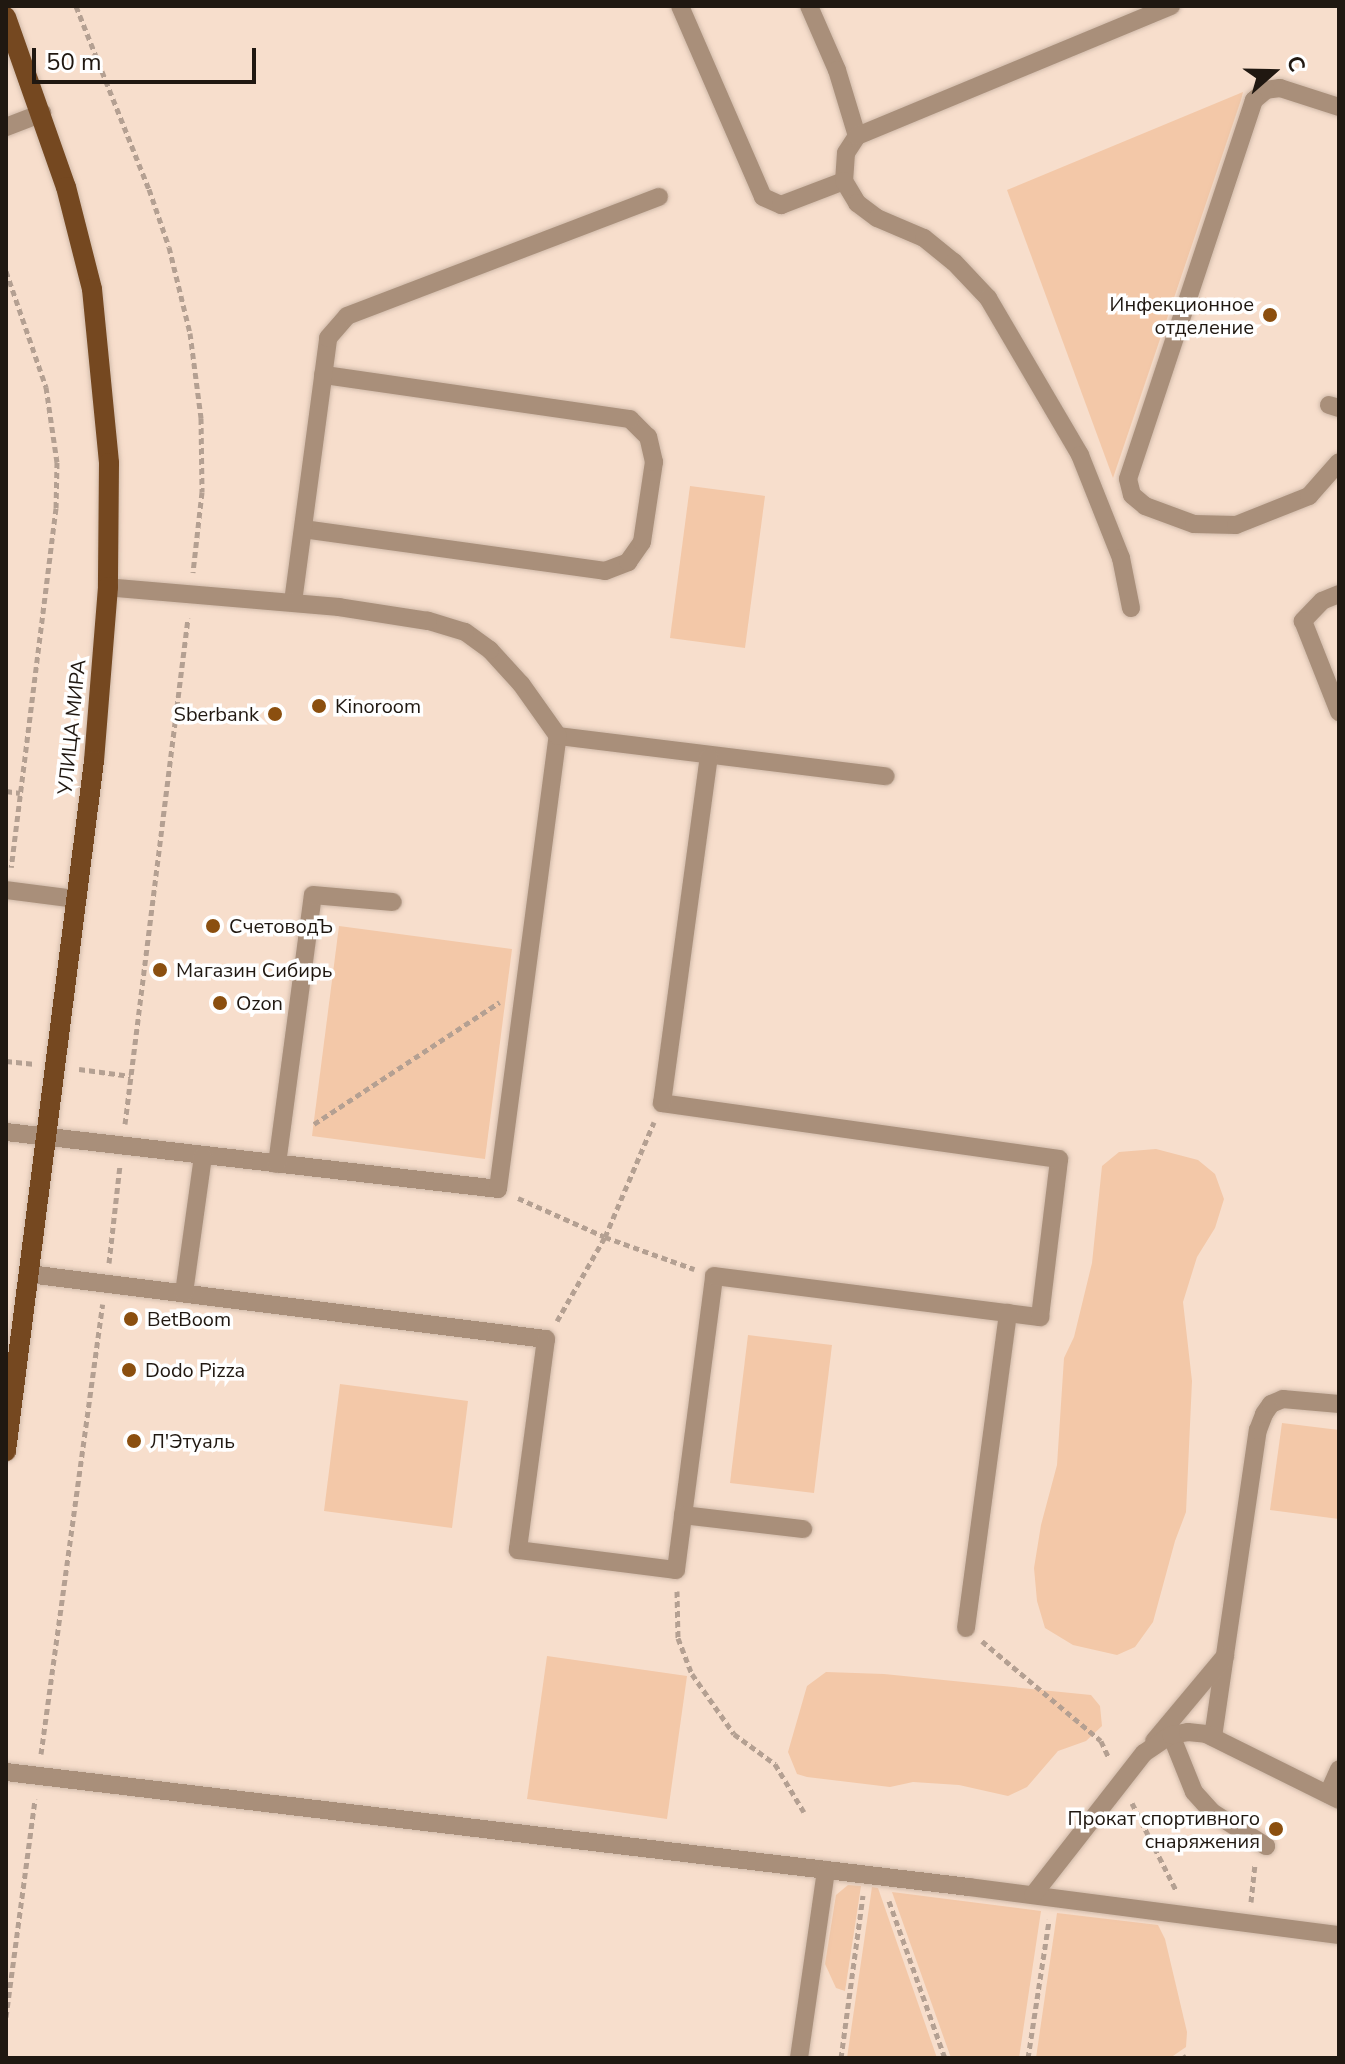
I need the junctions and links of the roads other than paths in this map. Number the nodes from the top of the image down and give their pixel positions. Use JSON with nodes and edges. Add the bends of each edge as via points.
{"nodes":[{"id":1,"x":680,"y":6,"type":"edge"},
{"id":2,"x":809,"y":6,"type":"edge"},
{"id":3,"x":1171,"y":6,"type":"edge"},
{"id":4,"x":6,"y":17,"type":"edge"},
{"id":5,"x":1339,"y":107,"type":"edge"},
{"id":6,"x":42,"y":113,"type":"junction"},
{"id":7,"x":6,"y":127,"type":"edge"},
{"id":8,"x":857,"y":136,"type":"junction"},
{"id":9,"x":844,"y":181,"type":"junction"},
{"id":10,"x":659,"y":197,"type":"dead end"},
{"id":11,"x":323,"y":375,"type":"junction"},
{"id":12,"x":1339,"y":462,"type":"edge"},
{"id":13,"x":303,"y":529,"type":"junction"},
{"id":14,"x":108,"y":587,"type":"junction"},
{"id":15,"x":1339,"y":594,"type":"edge"},
{"id":16,"x":293,"y":602,"type":"junction"},
{"id":17,"x":1131,"y":608,"type":"dead end"},
{"id":18,"x":1339,"y":712,"type":"edge"},
{"id":19,"x":558,"y":736,"type":"junction"},
{"id":20,"x":709,"y":757,"type":"junction"},
{"id":21,"x":886,"y":776,"type":"dead end"},
{"id":22,"x":7,"y":891,"type":"edge"},
{"id":23,"x":75,"y":899,"type":"junction"},
{"id":24,"x":393,"y":902,"type":"dead end"},
{"id":25,"x":6,"y":1132,"type":"edge"},
{"id":26,"x":46,"y":1137,"type":"junction"},
{"id":27,"x":203,"y":1156,"type":"junction"},
{"id":28,"x":277,"y":1164,"type":"junction"},
{"id":29,"x":29,"y":1274,"type":"junction"},
{"id":30,"x":184,"y":1293,"type":"junction"},
{"id":31,"x":1008,"y":1313,"type":"junction"},
{"id":32,"x":1339,"y":1404,"type":"edge"},
{"id":33,"x":6,"y":1451,"type":"edge"},
{"id":34,"x":683,"y":1515,"type":"junction"},
{"id":35,"x":803,"y":1529,"type":"dead end"},
{"id":36,"x":966,"y":1628,"type":"road end"},
{"id":37,"x":1225,"y":1656,"type":"junction"},
{"id":38,"x":1171,"y":1735,"type":"junction"},
{"id":39,"x":1213,"y":1737,"type":"junction"},
{"id":40,"x":1144,"y":1752,"type":"junction"},
{"id":41,"x":1339,"y":1769,"type":"edge"},
{"id":42,"x":6,"y":1772,"type":"edge"},
{"id":43,"x":1333,"y":1797,"type":"edge"},
{"id":44,"x":1262,"y":1843,"type":"road end"},
{"id":45,"x":826,"y":1870,"type":"junction"},
{"id":46,"x":1033,"y":1895,"type":"junction"},
{"id":47,"x":1338,"y":1935,"type":"edge"},
{"id":48,"x":799,"y":2058,"type":"edge"}],
"edges":[{"from":1,"to":9,"type":"lane","via":[[763,197],[781,205]]},
{"from":2,"to":8,"type":"lane","via":[[837,70]]},
{"from":3,"to":8,"type":"lane"},
{"from":4,"to":6,"type":"main road","name":"УЛИЦА МИРА"},
{"from":5,"to":12,"type":"lane","via":[[1280,88],[1266,90],[1254,100],[1128,479],[1132,495],[1145,506],[1194,524],[1236,525],[1309,496]]},
{"from":6,"to":7,"type":"lane"},
{"from":6,"to":14,"type":"main road","name":"УЛИЦА МИРА","via":[[92,289],[109,463]]},
{"from":8,"to":9,"type":"lane","via":[[846,153]]},
{"from":9,"to":17,"type":"lane","via":[[857,203],[877,218],[924,238],[988,298],[1080,455],[1121,558]]},
{"from":10,"to":11,"type":"lane","via":[[347,316],[328,338]]},
{"from":11,"to":13,"type":"lane"},
{"from":11,"to":13,"type":"lane","via":[[630,419],[648,437],[654,462],[642,542],[628,562],[605,571]]},
{"from":13,"to":16,"type":"lane"},
{"from":14,"to":16,"type":"lane"},
{"from":14,"to":23,"type":"main road","name":"УЛИЦА МИРА","via":[[94,761]]},
{"from":15,"to":18,"type":"lane","via":[[1322,601],[1303,621]]},
{"from":16,"to":19,"type":"lane","via":[[428,621],[465,632],[521,684]]},
{"from":19,"to":20,"type":"lane"},
{"from":19,"to":28,"type":"lane","via":[[498,1189]]},
{"from":20,"to":21,"type":"lane"},
{"from":20,"to":31,"type":"lane","via":[[662,1103],[1059,1159],[1040,1317]]},
{"from":22,"to":23,"type":"lane"},
{"from":23,"to":26,"type":"main road","name":"УЛИЦА МИРА"},
{"from":24,"to":28,"type":"lane","via":[[313,895]]},
{"from":25,"to":26,"type":"lane"},
{"from":26,"to":27,"type":"lane"},
{"from":26,"to":29,"type":"main road","name":"УЛИЦА МИРА"},
{"from":27,"to":28,"type":"lane"},
{"from":27,"to":30,"type":"lane"},
{"from":29,"to":30,"type":"lane"},
{"from":29,"to":33,"type":"main road","name":"УЛИЦА МИРА"},
{"from":30,"to":34,"type":"lane","via":[[546,1339],[518,1550],[676,1570]]},
{"from":31,"to":34,"type":"lane","via":[[714,1276]]},
{"from":31,"to":36,"type":"lane"},
{"from":32,"to":37,"type":"lane","via":[[1283,1399],[1264,1414]]},
{"from":34,"to":35,"type":"lane"},
{"from":37,"to":39,"type":"lane"},
{"from":37,"to":40,"type":"lane"},
{"from":38,"to":39,"type":"lane"},
{"from":38,"to":40,"type":"lane"},
{"from":38,"to":44,"type":"lane","via":[[1194,1792],[1212,1812]]},
{"from":39,"to":43,"type":"lane"},
{"from":40,"to":46,"type":"lane"},
{"from":41,"to":43,"type":"lane"},
{"from":42,"to":45,"type":"lane"},
{"from":45,"to":46,"type":"lane"},
{"from":45,"to":48,"type":"lane"},
{"from":46,"to":47,"type":"lane"}]}
